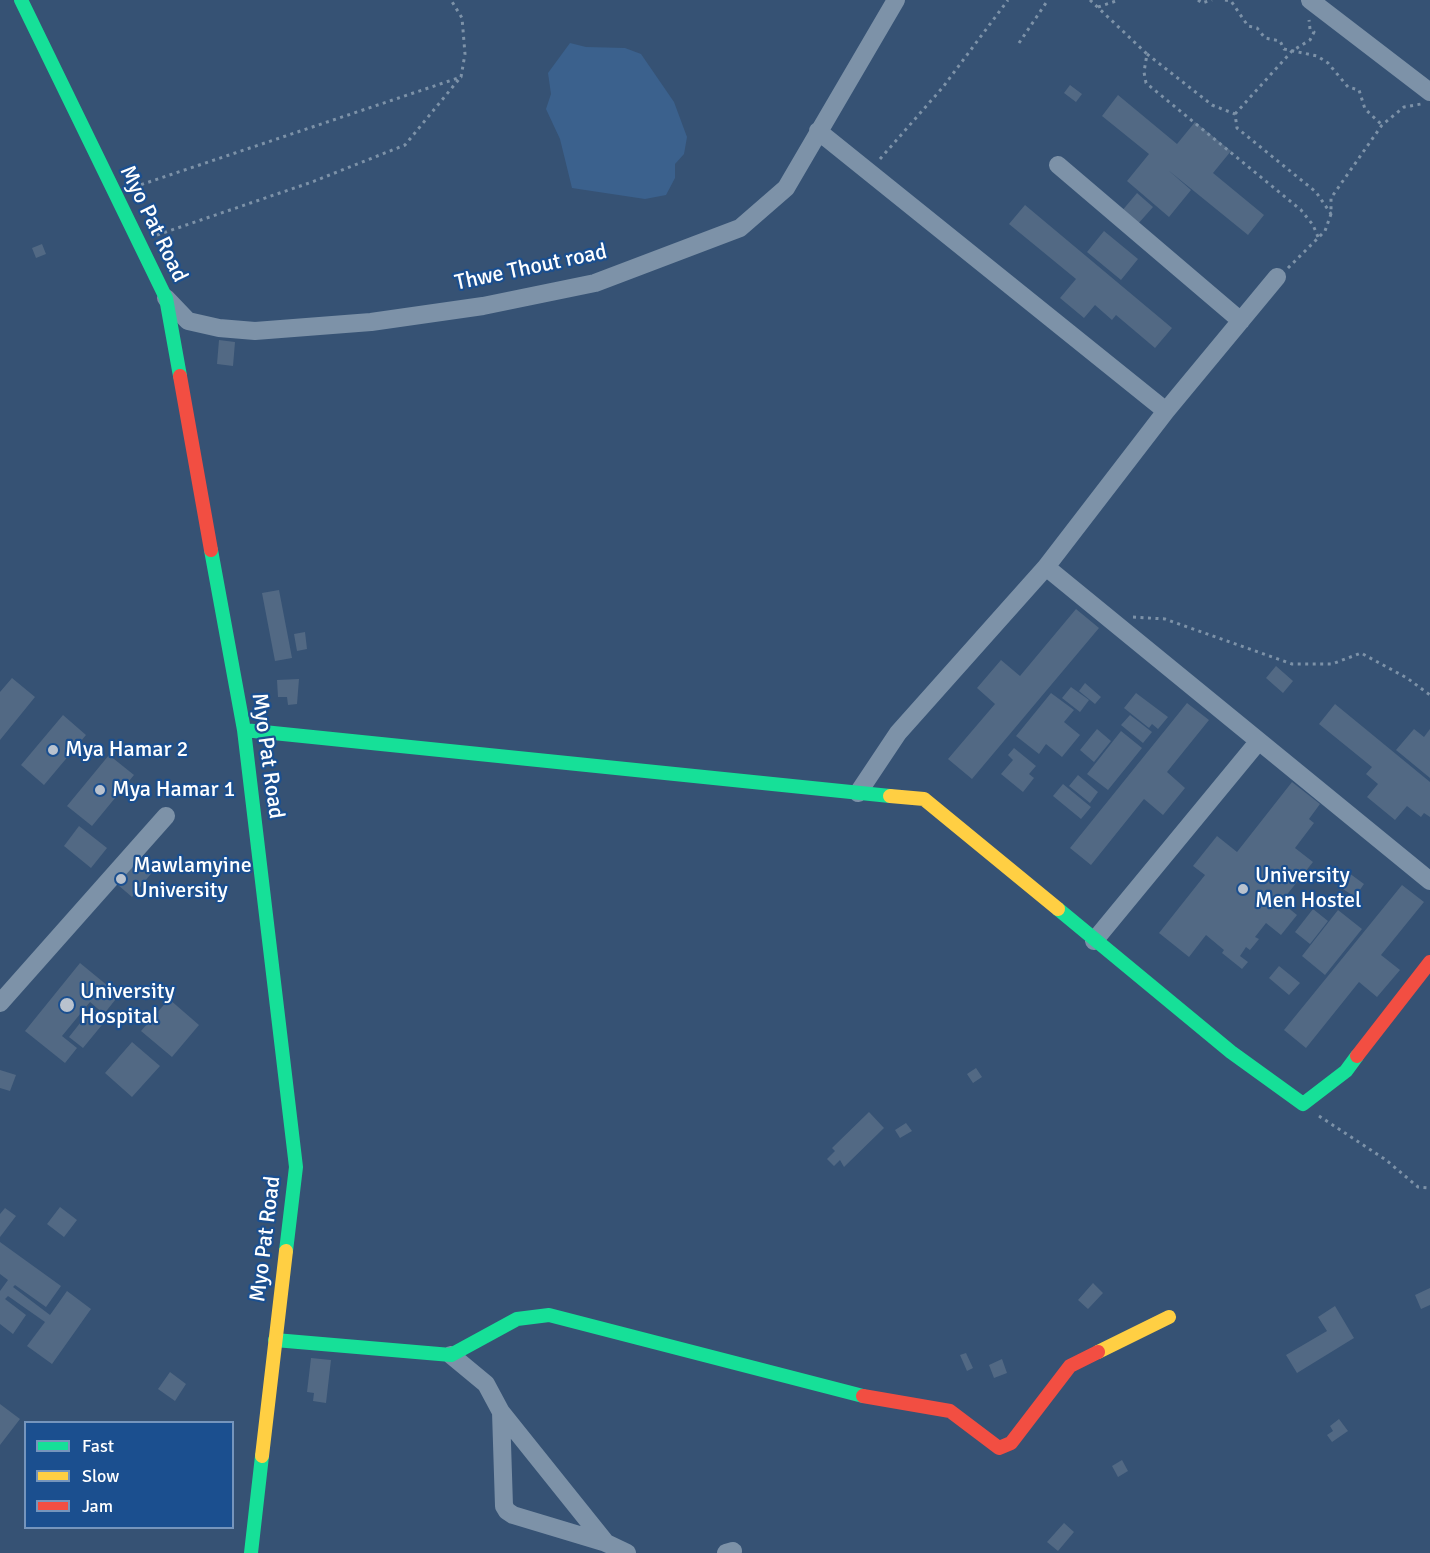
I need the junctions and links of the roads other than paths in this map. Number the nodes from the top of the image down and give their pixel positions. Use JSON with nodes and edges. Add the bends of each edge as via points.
{"nodes":[{"id":1,"x":21,"y":0,"type":"edge"},
{"id":2,"x":896,"y":0,"type":"edge"},
{"id":3,"x":1317,"y":5,"type":"edge"},
{"id":4,"x":1427,"y":96,"type":"edge"},
{"id":5,"x":818,"y":131,"type":"junction"},
{"id":6,"x":1058,"y":165,"type":"dead end"},
{"id":7,"x":1277,"y":277,"type":"road end"},
{"id":8,"x":166,"y":298,"type":"junction"},
{"id":9,"x":1241,"y":321,"type":"junction"},
{"id":10,"x":1166,"y":411,"type":"junction"},
{"id":11,"x":1046,"y":567,"type":"junction"},
{"id":12,"x":244,"y":730,"type":"junction"},
{"id":13,"x":1258,"y":742,"type":"junction"},
{"id":14,"x":858,"y":793,"type":"junction"},
{"id":15,"x":166,"y":816,"type":"dead end"},
{"id":16,"x":1430,"y":881,"type":"edge"},
{"id":17,"x":1094,"y":941,"type":"junction"},
{"id":18,"x":1430,"y":962,"type":"edge"},
{"id":19,"x":0,"y":1003,"type":"edge"},
{"id":20,"x":1169,"y":1317,"type":"dead end"},
{"id":21,"x":275,"y":1340,"type":"junction"},
{"id":22,"x":451,"y":1355,"type":"junction"},
{"id":23,"x":501,"y":1412,"type":"junction"},
{"id":24,"x":606,"y":1543,"type":"junction"},
{"id":25,"x":251,"y":1553,"type":"edge"},
{"id":26,"x":627,"y":1553,"type":"edge"}],
"edges":[{"from":1,"to":8,"type":"street","name":"Myo Pat Road"},
{"from":2,"to":5,"type":"street","name":"Thwe Thout road"},
{"from":3,"to":4,"type":"street"},
{"from":5,"to":8,"type":"street","name":"Thwe Thout road","via":[[786,188],[740,228],[596,283],[472,308],[371,322],[255,331],[188,321]]},
{"from":5,"to":10,"type":"street"},
{"from":6,"to":9,"type":"street"},
{"from":7,"to":9,"type":"street"},
{"from":8,"to":12,"type":"street","name":"Myo Pat Road"},
{"from":9,"to":10,"type":"street"},
{"from":10,"to":11,"type":"street"},
{"from":11,"to":13,"type":"street"},
{"from":11,"to":14,"type":"street","via":[[898,733]]},
{"from":12,"to":14,"type":"street"},
{"from":12,"to":21,"type":"street","name":"Myo Pat Road","via":[[296,1167]]},
{"from":13,"to":16,"type":"street"},
{"from":13,"to":17,"type":"street"},
{"from":14,"to":17,"type":"street","via":[[924,799]]},
{"from":15,"to":19,"type":"street"},
{"from":17,"to":18,"type":"street","via":[[1231,1052],[1303,1104],[1346,1071]]},
{"from":20,"to":22,"type":"street","via":[[1070,1366],[1011,1443],[999,1448],[950,1411],[874,1399],[549,1315],[517,1319]]},
{"from":21,"to":22,"type":"street"},
{"from":21,"to":25,"type":"street","name":"Myo Pat Road"},
{"from":22,"to":23,"type":"street","via":[[486,1384]]},
{"from":23,"to":24,"type":"street"},
{"from":23,"to":24,"type":"street","via":[[507,1511]]},
{"from":24,"to":26,"type":"street"}]}
